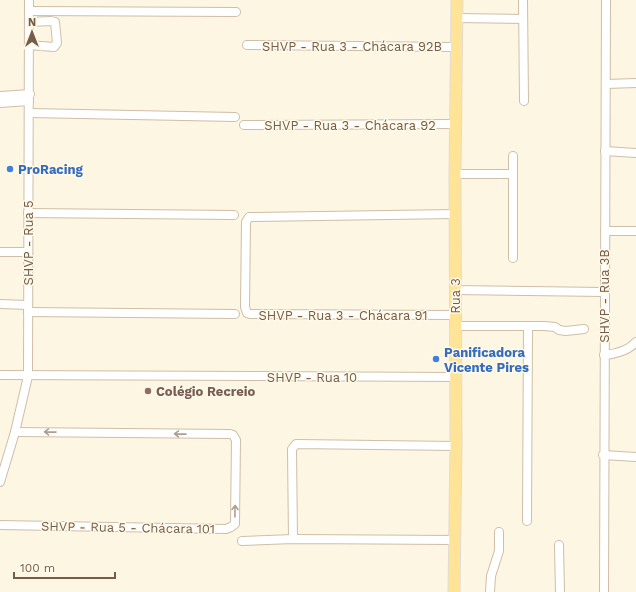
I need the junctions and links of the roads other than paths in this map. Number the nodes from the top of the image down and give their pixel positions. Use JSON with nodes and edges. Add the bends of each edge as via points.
{"nodes":[{"id":1,"x":29,"y":0,"type":"edge"},
{"id":2,"x":457,"y":0,"type":"edge"},
{"id":3,"x":523,"y":0,"type":"edge"},
{"id":4,"x":606,"y":0,"type":"edge"},
{"id":5,"x":29,"y":11,"type":"junction"},
{"id":6,"x":236,"y":12,"type":"dead end"},
{"id":7,"x":457,"y":18,"type":"junction"},
{"id":8,"x":523,"y":19,"type":"junction"},
{"id":9,"x":29,"y":22,"type":"junction"},
{"id":10,"x":29,"y":45,"type":"junction"},
{"id":11,"x":247,"y":45,"type":"dead end"},
{"id":12,"x":456,"y":47,"type":"junction"},
{"id":13,"x":636,"y":83,"type":"edge"},
{"id":14,"x":606,"y":84,"type":"junction"},
{"id":15,"x":0,"y":96,"type":"edge"},
{"id":16,"x":30,"y":97,"type":"junction"},
{"id":17,"x":524,"y":101,"type":"dead end"},
{"id":18,"x":0,"y":103,"type":"edge"},
{"id":19,"x":29,"y":113,"type":"junction"},
{"id":20,"x":235,"y":117,"type":"dead end"},
{"id":21,"x":456,"y":124,"type":"junction"},
{"id":22,"x":244,"y":125,"type":"dead end"},
{"id":23,"x":605,"y":151,"type":"junction"},
{"id":24,"x":636,"y":153,"type":"edge"},
{"id":25,"x":513,"y":156,"type":"dead end"},
{"id":26,"x":455,"y":174,"type":"junction"},
{"id":27,"x":513,"y":174,"type":"junction"},
{"id":28,"x":28,"y":213,"type":"junction"},
{"id":29,"x":455,"y":214,"type":"junction"},
{"id":30,"x":234,"y":215,"type":"dead end"},
{"id":31,"x":604,"y":231,"type":"junction"},
{"id":32,"x":636,"y":231,"type":"edge"},
{"id":33,"x":0,"y":252,"type":"edge"},
{"id":34,"x":28,"y":252,"type":"junction"},
{"id":35,"x":513,"y":258,"type":"dead end"},
{"id":36,"x":455,"y":290,"type":"junction"},
{"id":37,"x":604,"y":292,"type":"junction"},
{"id":38,"x":0,"y":304,"type":"edge"},
{"id":39,"x":28,"y":308,"type":"junction"},
{"id":40,"x":235,"y":314,"type":"dead end"},
{"id":41,"x":454,"y":320,"type":"junction"},
{"id":42,"x":528,"y":327,"type":"junction"},
{"id":43,"x":584,"y":329,"type":"dead end"},
{"id":44,"x":636,"y":342,"type":"edge"},
{"id":45,"x":604,"y":354,"type":"junction"},
{"id":46,"x":0,"y":375,"type":"edge"},
{"id":47,"x":28,"y":376,"type":"junction"},
{"id":48,"x":456,"y":377,"type":"junction"},
{"id":49,"x":15,"y":432,"type":"junction"},
{"id":50,"x":456,"y":446,"type":"junction"},
{"id":51,"x":603,"y":455,"type":"junction"},
{"id":52,"x":636,"y":457,"type":"edge"},
{"id":53,"x":0,"y":482,"type":"edge"},
{"id":54,"x":527,"y":520,"type":"dead end"},
{"id":55,"x":0,"y":525,"type":"edge"},
{"id":56,"x":499,"y":532,"type":"dead end"},
{"id":57,"x":293,"y":539,"type":"junction"},
{"id":58,"x":454,"y":540,"type":"junction"},
{"id":59,"x":242,"y":541,"type":"dead end"},
{"id":60,"x":559,"y":545,"type":"dead end"},
{"id":61,"x":454,"y":592,"type":"edge"},
{"id":62,"x":490,"y":592,"type":"edge"},
{"id":63,"x":560,"y":592,"type":"edge"},
{"id":64,"x":604,"y":592,"type":"edge"}],
"edges":[{"from":1,"to":5,"type":"street","name":"SHVP - Rua 5"},
{"from":2,"to":7,"type":"main road","name":"Rua 3"},
{"from":3,"to":8,"type":"street"},
{"from":4,"to":14,"type":"street","name":"SHVP - Rua 3B"},
{"from":5,"to":6,"type":"street"},
{"from":5,"to":9,"type":"street","name":"SHVP - Rua 5"},
{"from":7,"to":8,"type":"street"},
{"from":7,"to":12,"type":"main road","name":"Rua 3"},
{"from":8,"to":17,"type":"street"},
{"from":9,"to":10,"type":"street","name":"SHVP - Rua 5"},
{"from":9,"to":10,"type":"street","via":[[56,22],[57,43],[54,47]]},
{"from":10,"to":16,"type":"street","name":"SHVP - Rua 5"},
{"from":11,"to":12,"type":"street","name":"SHVP - Rua 3 - Chácara 92B"},
{"from":12,"to":21,"type":"main road","name":"Rua 3"},
{"from":13,"to":14,"type":"street"},
{"from":14,"to":23,"type":"street","name":"SHVP - Rua 3B"},
{"from":15,"to":16,"type":"street"},
{"from":16,"to":18,"type":"street"},
{"from":16,"to":19,"type":"street","name":"SHVP - Rua 5"},
{"from":19,"to":20,"type":"street"},
{"from":19,"to":28,"type":"street","name":"SHVP - Rua 5"},
{"from":21,"to":22,"type":"street","name":"SHVP - Rua 3 - Chácara 92"},
{"from":21,"to":26,"type":"main road","name":"Rua 3"},
{"from":23,"to":24,"type":"street"},
{"from":23,"to":31,"type":"street","name":"SHVP - Rua 3B"},
{"from":25,"to":27,"type":"street"},
{"from":26,"to":27,"type":"street"},
{"from":26,"to":29,"type":"main road","name":"Rua 3"},
{"from":27,"to":35,"type":"street"},
{"from":28,"to":30,"type":"street"},
{"from":28,"to":34,"type":"street","name":"SHVP - Rua 5"},
{"from":29,"to":36,"type":"main road","name":"Rua 3"},
{"from":29,"to":41,"type":"street","name":"SHVP - Rua 3 - Chácara 91","via":[[249,217],[246,222],[245,299],[246,310],[250,314]]},
{"from":31,"to":32,"type":"street"},
{"from":31,"to":37,"type":"street","name":"SHVP - Rua 3B"},
{"from":33,"to":34,"type":"street"},
{"from":34,"to":39,"type":"street","name":"SHVP - Rua 5"},
{"from":36,"to":37,"type":"street"},
{"from":36,"to":41,"type":"main road","name":"Rua 3"},
{"from":37,"to":45,"type":"street","name":"SHVP - Rua 3B"},
{"from":38,"to":39,"type":"street"},
{"from":39,"to":40,"type":"street"},
{"from":39,"to":47,"type":"street","name":"SHVP - Rua 5"},
{"from":41,"to":42,"type":"street"},
{"from":41,"to":48,"type":"main road","name":"Rua 3"},
{"from":42,"to":43,"type":"street","via":[[552,326],[566,331]]},
{"from":42,"to":54,"type":"street"},
{"from":44,"to":45,"type":"street","via":[[622,352]]},
{"from":45,"to":51,"type":"street","name":"SHVP - Rua 3B"},
{"from":46,"to":47,"type":"street","name":"SHVP - Rua 10"},
{"from":47,"to":48,"type":"street","name":"SHVP - Rua 10"},
{"from":47,"to":49,"type":"street","name":"SHVP - Rua 5"},
{"from":48,"to":50,"type":"main road","name":"Rua 3"},
{"from":49,"to":53,"type":"street","name":"SHVP - Rua 5"},
{"from":55,"to":49,"type":"street","name":"SHVP - Rua 5 - Chácara 101","one_way":true,"via":[[226,529],[234,524],[236,440],[233,435]]},
{"from":50,"to":57,"type":"street","via":[[294,445]]},
{"from":50,"to":58,"type":"main road","name":"Rua 3"},
{"from":51,"to":52,"type":"street"},
{"from":51,"to":64,"type":"street","name":"SHVP - Rua 3B"},
{"from":56,"to":62,"type":"street","via":[[499,551],[492,571]]},
{"from":57,"to":58,"type":"street"},
{"from":57,"to":59,"type":"street"},
{"from":58,"to":61,"type":"main road","name":"Rua 3"},
{"from":60,"to":63,"type":"street"}]}
